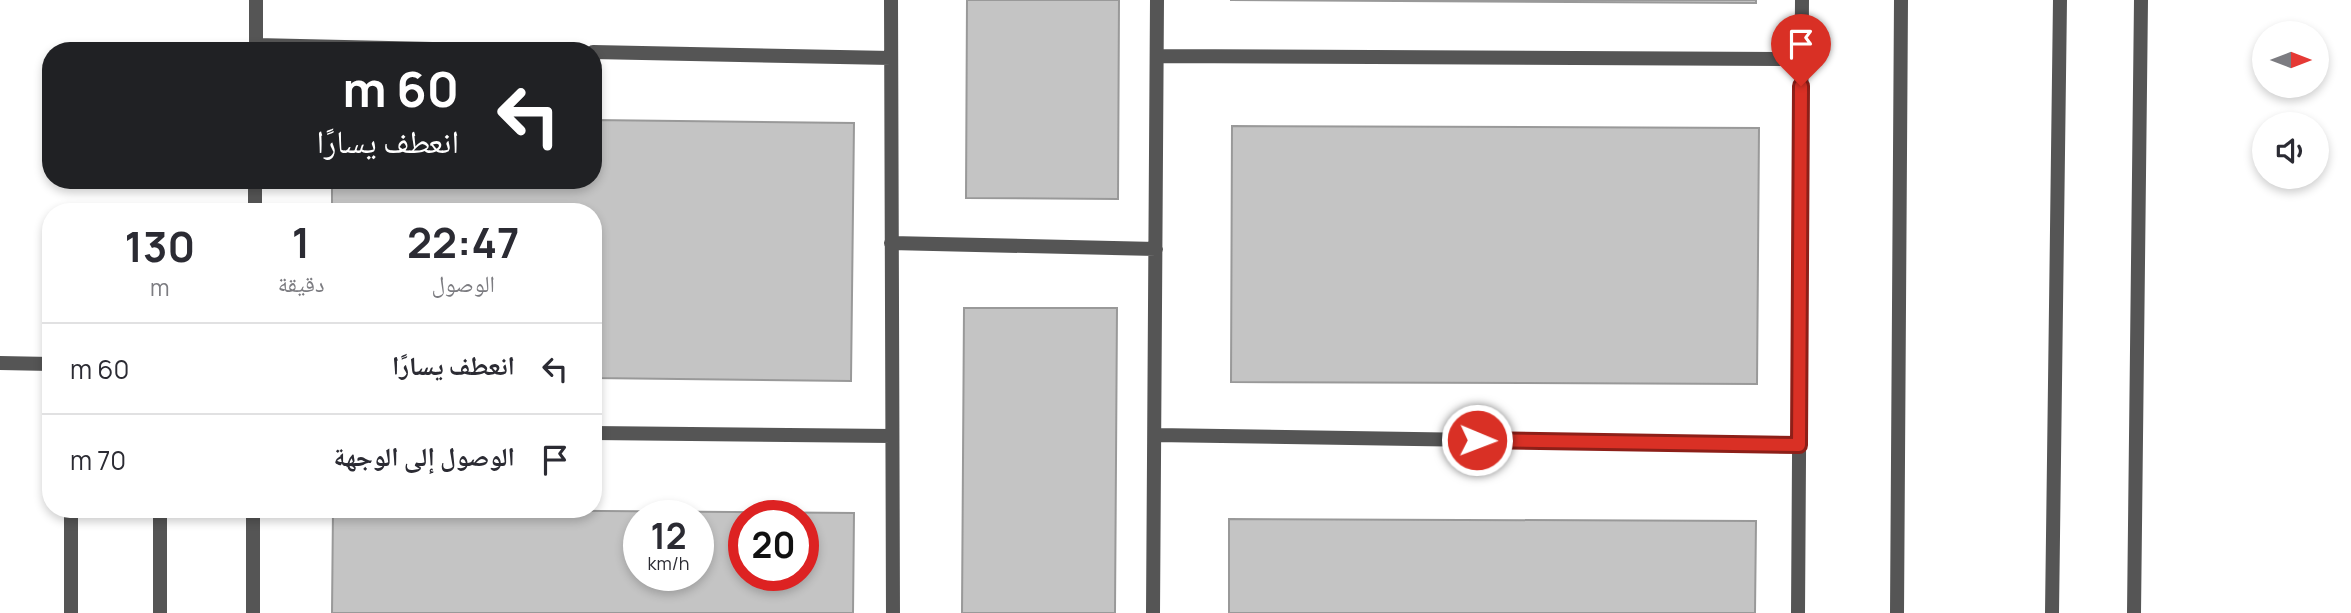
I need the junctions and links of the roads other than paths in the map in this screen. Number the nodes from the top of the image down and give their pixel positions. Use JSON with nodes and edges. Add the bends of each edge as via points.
{"nodes":[{"id":1,"x":256,"y":0,"type":"edge"},
{"id":2,"x":891,"y":0,"type":"edge"},
{"id":3,"x":1157,"y":0,"type":"edge"},
{"id":4,"x":1801,"y":0,"type":"edge"},
{"id":5,"x":1901,"y":0,"type":"edge"},
{"id":6,"x":2060,"y":0,"type":"edge"},
{"id":7,"x":2141,"y":0,"type":"edge"},
{"id":8,"x":256,"y":42,"type":"edge"},
{"id":9,"x":602,"y":52,"type":"edge"},
{"id":10,"x":1157,"y":56,"type":"junction"},
{"id":11,"x":891,"y":58,"type":"junction"},
{"id":12,"x":1801,"y":58,"type":"junction"},
{"id":13,"x":891,"y":243,"type":"junction"},
{"id":14,"x":1156,"y":249,"type":"junction"},
{"id":15,"x":0,"y":363,"type":"edge"},
{"id":16,"x":42,"y":364,"type":"edge"},
{"id":17,"x":602,"y":433,"type":"edge"},
{"id":18,"x":1155,"y":435,"type":"junction"},
{"id":19,"x":892,"y":436,"type":"junction"},
{"id":20,"x":1799,"y":445,"type":"junction"},
{"id":21,"x":71,"y":518,"type":"edge"},
{"id":22,"x":160,"y":518,"type":"edge"},
{"id":23,"x":253,"y":518,"type":"edge"},
{"id":24,"x":71,"y":613,"type":"edge"},
{"id":25,"x":160,"y":613,"type":"edge"},
{"id":26,"x":253,"y":613,"type":"edge"},
{"id":27,"x":892,"y":613,"type":"edge"},
{"id":28,"x":1153,"y":613,"type":"edge"},
{"id":29,"x":1798,"y":613,"type":"edge"},
{"id":30,"x":1897,"y":613,"type":"edge"},
{"id":31,"x":2052,"y":613,"type":"edge"},
{"id":32,"x":2134,"y":613,"type":"edge"}],
"edges":[{"from":1,"to":8,"type":"street"},
{"from":2,"to":11,"type":"street"},
{"from":3,"to":10,"type":"street"},
{"from":4,"to":12,"type":"street"},
{"from":5,"to":30,"type":"street"},
{"from":6,"to":31,"type":"street"},
{"from":7,"to":32,"type":"street"},
{"from":9,"to":11,"type":"street"},
{"from":10,"to":12,"type":"street"},
{"from":10,"to":14,"type":"street"},
{"from":11,"to":13,"type":"street"},
{"from":12,"to":20,"type":"street"},
{"from":13,"to":14,"type":"street"},
{"from":13,"to":19,"type":"street"},
{"from":14,"to":18,"type":"street"},
{"from":15,"to":16,"type":"street"},
{"from":17,"to":19,"type":"street"},
{"from":18,"to":20,"type":"street"},
{"from":18,"to":28,"type":"street"},
{"from":19,"to":27,"type":"street"},
{"from":20,"to":29,"type":"street"},
{"from":21,"to":24,"type":"street"},
{"from":22,"to":25,"type":"street"},
{"from":23,"to":26,"type":"street"}]}
